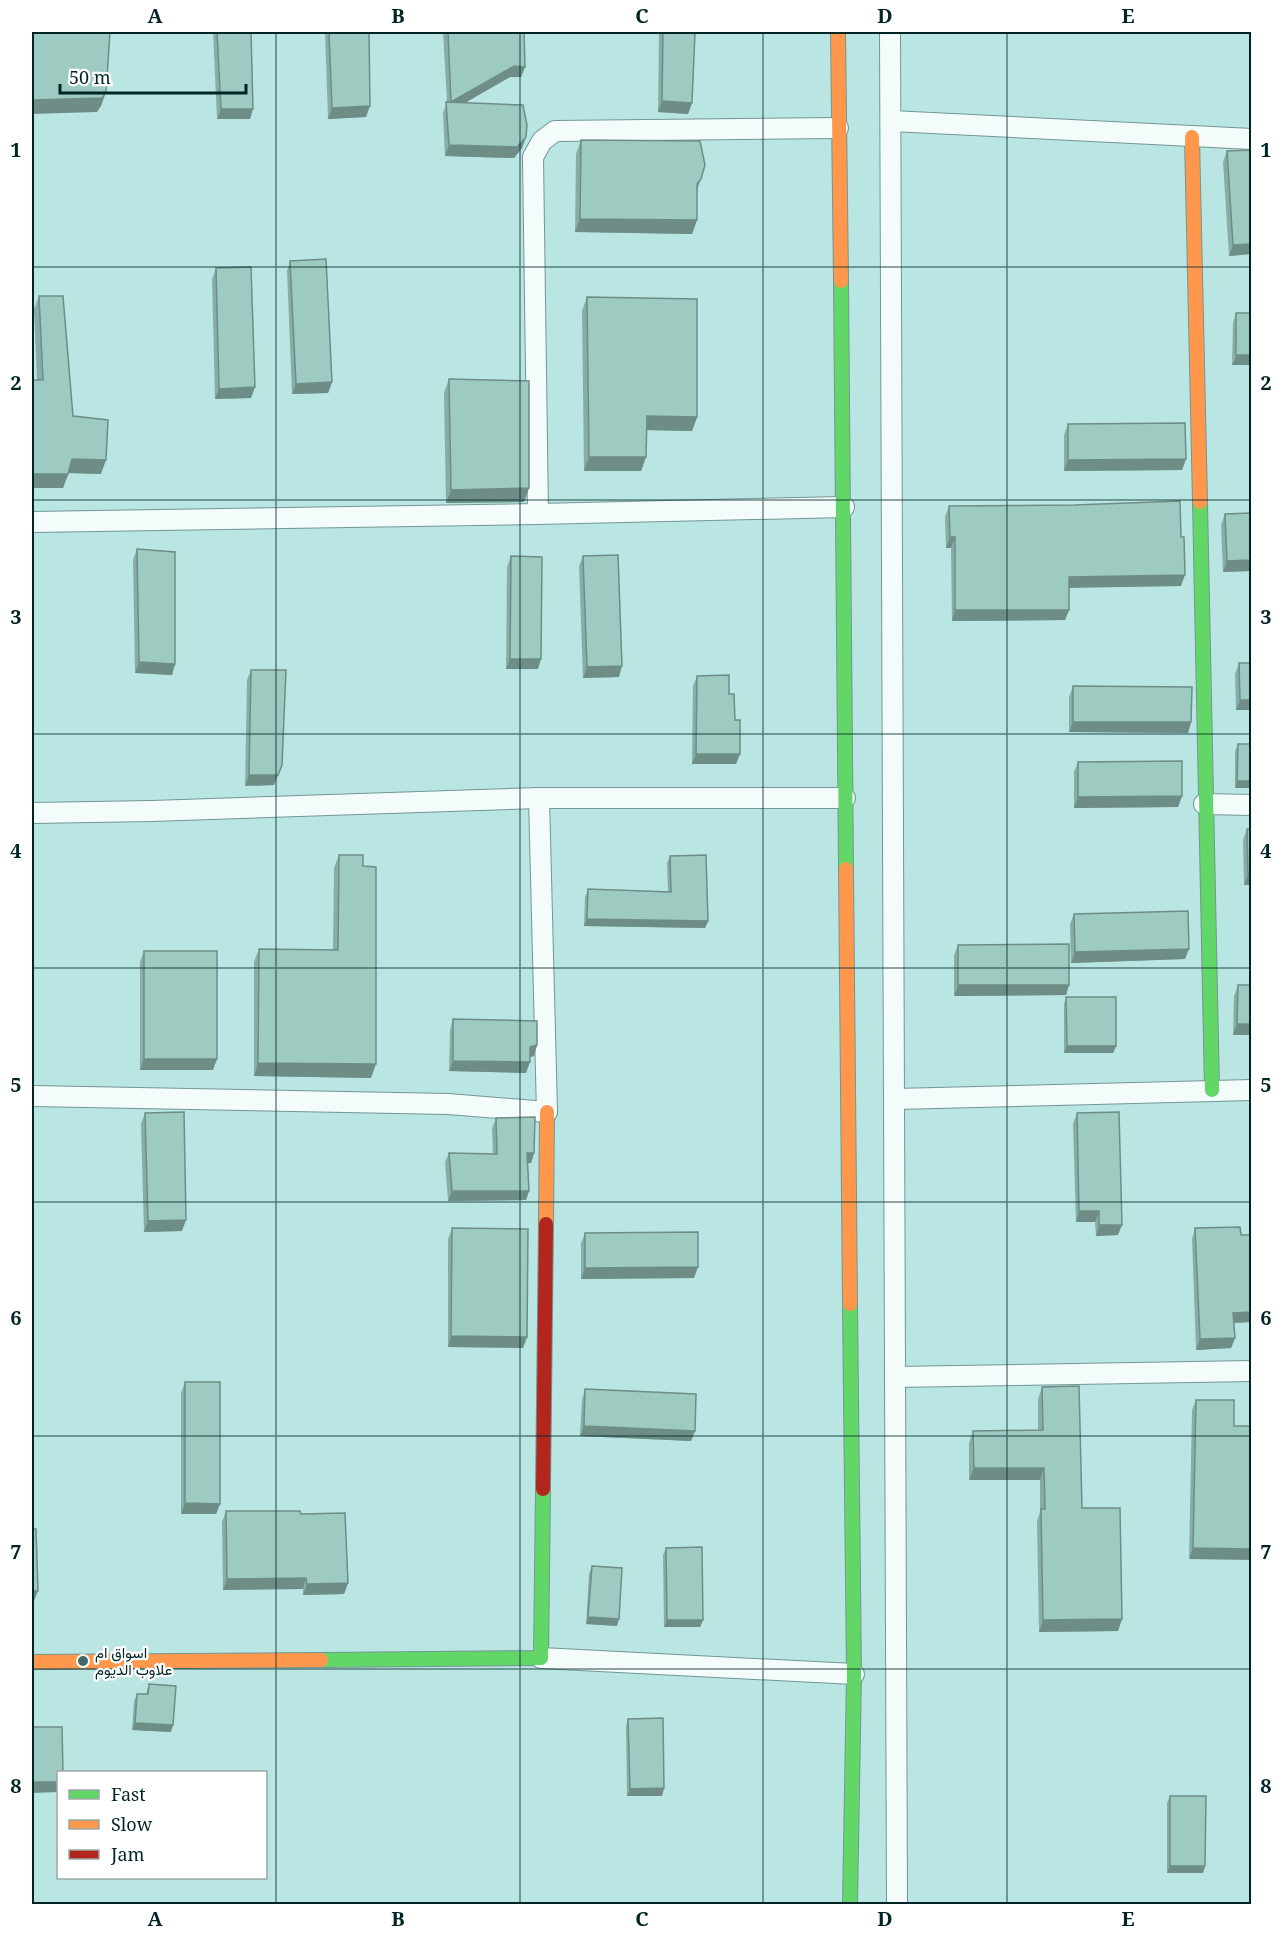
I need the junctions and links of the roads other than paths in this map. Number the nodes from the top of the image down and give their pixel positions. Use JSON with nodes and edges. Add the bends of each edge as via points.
{"nodes":[{"id":1,"x":838,"y":32,"type":"edge"},
{"id":2,"x":890,"y":32,"type":"edge"},
{"id":3,"x":891,"y":121,"type":"junction"},
{"id":4,"x":838,"y":128,"type":"junction"},
{"id":5,"x":1192,"y":137,"type":"junction"},
{"id":6,"x":1251,"y":139,"type":"edge"},
{"id":7,"x":844,"y":507,"type":"junction"},
{"id":8,"x":538,"y":514,"type":"junction"},
{"id":9,"x":32,"y":522,"type":"edge"},
{"id":10,"x":539,"y":798,"type":"junction"},
{"id":11,"x":845,"y":798,"type":"junction"},
{"id":12,"x":1204,"y":804,"type":"junction"},
{"id":13,"x":1251,"y":805,"type":"edge"},
{"id":14,"x":32,"y":813,"type":"edge"},
{"id":15,"x":1212,"y":1090,"type":"junction"},
{"id":16,"x":1251,"y":1090,"type":"edge"},
{"id":17,"x":32,"y":1096,"type":"edge"},
{"id":18,"x":895,"y":1099,"type":"junction"},
{"id":19,"x":547,"y":1112,"type":"junction"},
{"id":20,"x":1251,"y":1371,"type":"edge"},
{"id":21,"x":895,"y":1377,"type":"junction"},
{"id":22,"x":541,"y":1658,"type":"junction"},
{"id":23,"x":32,"y":1662,"type":"edge"},
{"id":24,"x":854,"y":1674,"type":"junction"},
{"id":25,"x":850,"y":1905,"type":"edge"},
{"id":26,"x":897,"y":1905,"type":"edge"}],
"edges":[{"from":1,"to":4,"type":"street"},
{"from":2,"to":3,"type":"street"},
{"from":3,"to":5,"type":"street"},
{"from":3,"to":18,"type":"street"},
{"from":4,"to":7,"type":"street"},
{"from":4,"to":8,"type":"street","via":[[555,131],[542,141],[533,157]]},
{"from":5,"to":6,"type":"street"},
{"from":5,"to":12,"type":"street"},
{"from":7,"to":8,"type":"street"},
{"from":7,"to":11,"type":"street"},
{"from":8,"to":9,"type":"street"},
{"from":10,"to":11,"type":"street"},
{"from":10,"to":14,"type":"street"},
{"from":10,"to":19,"type":"street"},
{"from":11,"to":24,"type":"street"},
{"from":12,"to":13,"type":"street"},
{"from":12,"to":15,"type":"street"},
{"from":15,"to":16,"type":"street"},
{"from":15,"to":18,"type":"street"},
{"from":17,"to":19,"type":"street","via":[[448,1104]]},
{"from":18,"to":21,"type":"street"},
{"from":19,"to":22,"type":"street"},
{"from":20,"to":21,"type":"street"},
{"from":21,"to":26,"type":"street"},
{"from":22,"to":23,"type":"street"},
{"from":22,"to":24,"type":"street"},
{"from":24,"to":25,"type":"street"}]}
